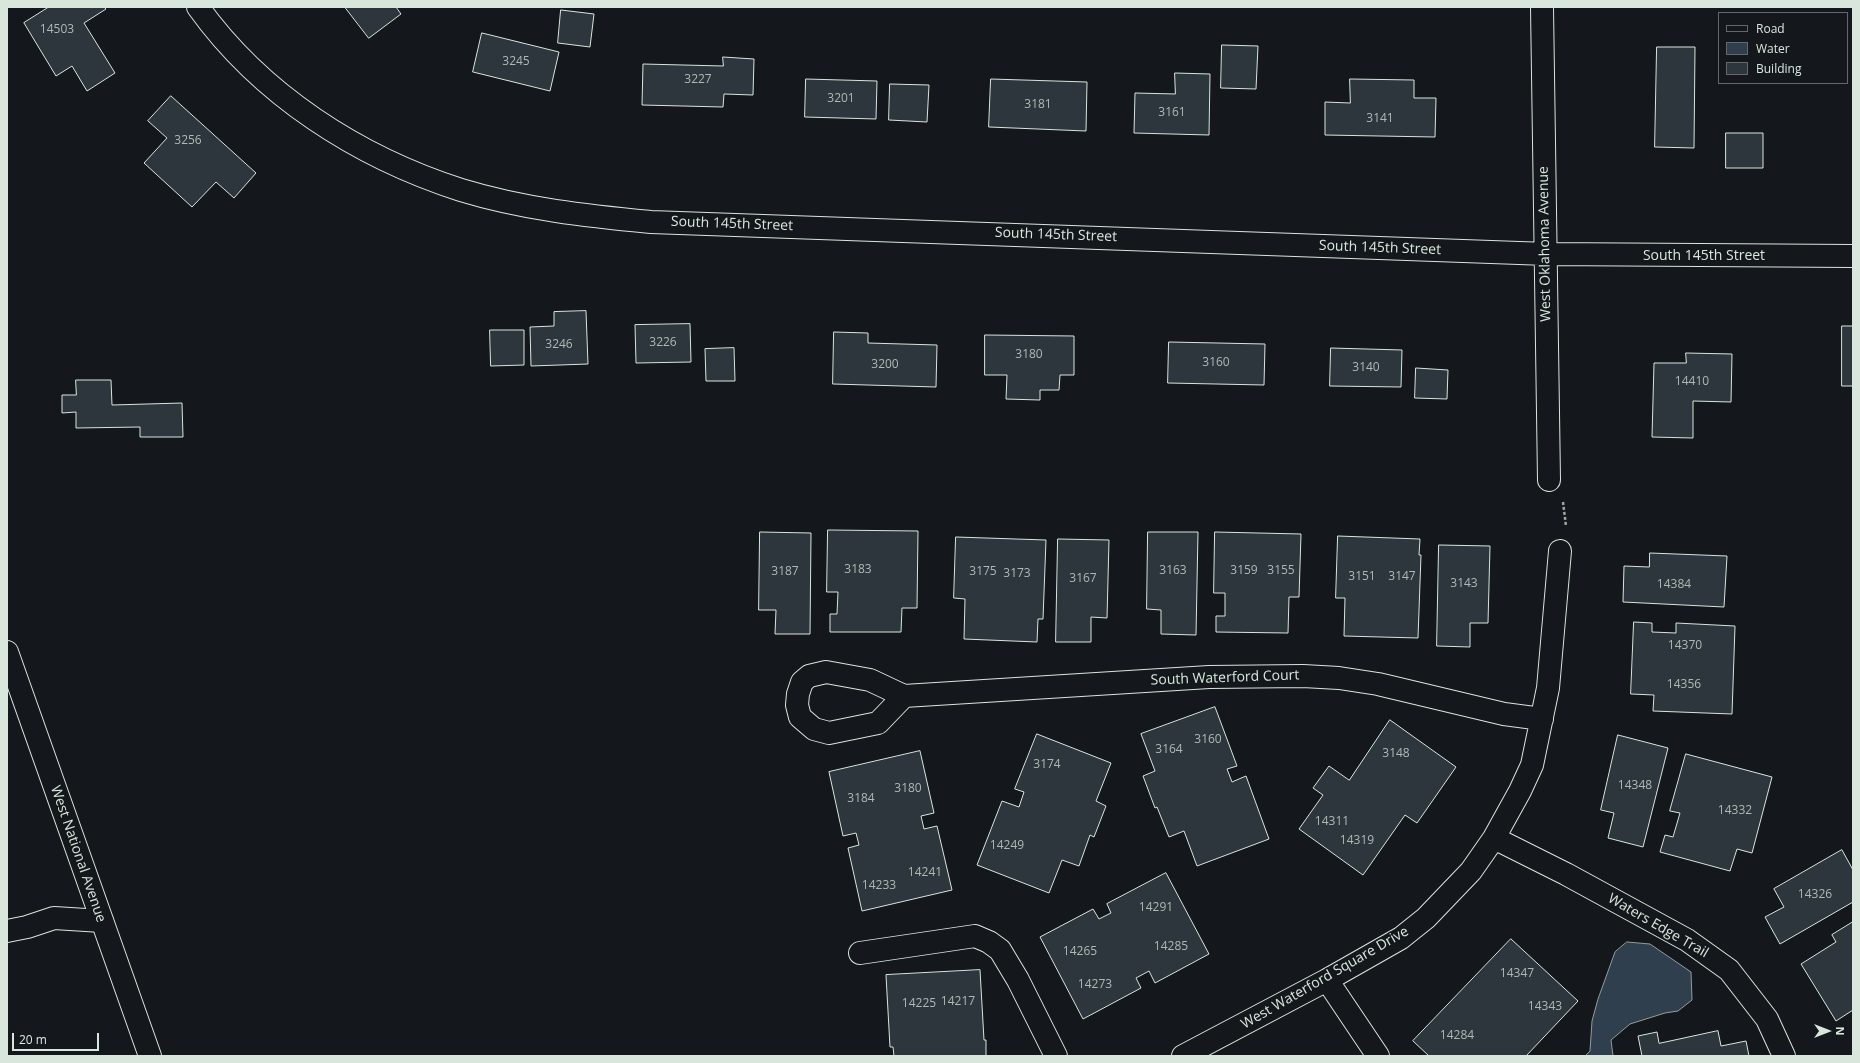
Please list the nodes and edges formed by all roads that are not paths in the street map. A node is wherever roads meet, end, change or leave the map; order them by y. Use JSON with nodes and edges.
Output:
{"nodes":[{"id":1,"x":198,"y":7,"type":"edge"},
{"id":2,"x":1542,"y":7,"type":"edge"},
{"id":3,"x":1547,"y":254,"type":"junction"},
{"id":4,"x":1853,"y":256,"type":"edge"},
{"id":5,"x":1548,"y":480,"type":"road end"},
{"id":6,"x":1560,"y":551,"type":"road end"},
{"id":7,"x":7,"y":652,"type":"edge"},
{"id":8,"x":904,"y":696,"type":"dead end"},
{"id":9,"x":1542,"y":719,"type":"junction"},
{"id":10,"x":1494,"y":838,"type":"junction"},
{"id":11,"x":102,"y":921,"type":"junction"},
{"id":12,"x":7,"y":931,"type":"edge"},
{"id":13,"x":860,"y":953,"type":"dead end"},
{"id":14,"x":1327,"y":980,"type":"junction"},
{"id":15,"x":150,"y":1056,"type":"edge"},
{"id":16,"x":1056,"y":1056,"type":"edge"},
{"id":17,"x":1183,"y":1056,"type":"edge"},
{"id":18,"x":1378,"y":1056,"type":"edge"},
{"id":19,"x":1784,"y":1056,"type":"edge"}],
"edges":[{"from":1,"to":3,"type":"street","name":"South 145th Street"},
{"from":2,"to":3,"type":"street","name":"West Oklahoma Avenue"},
{"from":3,"to":4,"type":"street","name":"South 145th Street"},
{"from":3,"to":5,"type":"street","name":"West Oklahoma Avenue"},
{"from":6,"to":9,"type":"street","name":"West Waterford Square Drive"},
{"from":7,"to":11,"type":"street","name":"West National Avenue"},
{"from":8,"to":9,"type":"street","name":"South Waterford Court"},
{"from":9,"to":10,"type":"street","name":"West Waterford Square Drive"},
{"from":10,"to":14,"type":"street","name":"West Waterford Square Drive"},
{"from":10,"to":19,"type":"street","name":"Waters Edge Trail"},
{"from":11,"to":12,"type":"street"},
{"from":11,"to":15,"type":"street","name":"West National Avenue"},
{"from":13,"to":16,"type":"street"},
{"from":14,"to":17,"type":"street","name":"West Waterford Square Drive"},
{"from":14,"to":18,"type":"street"}]}
